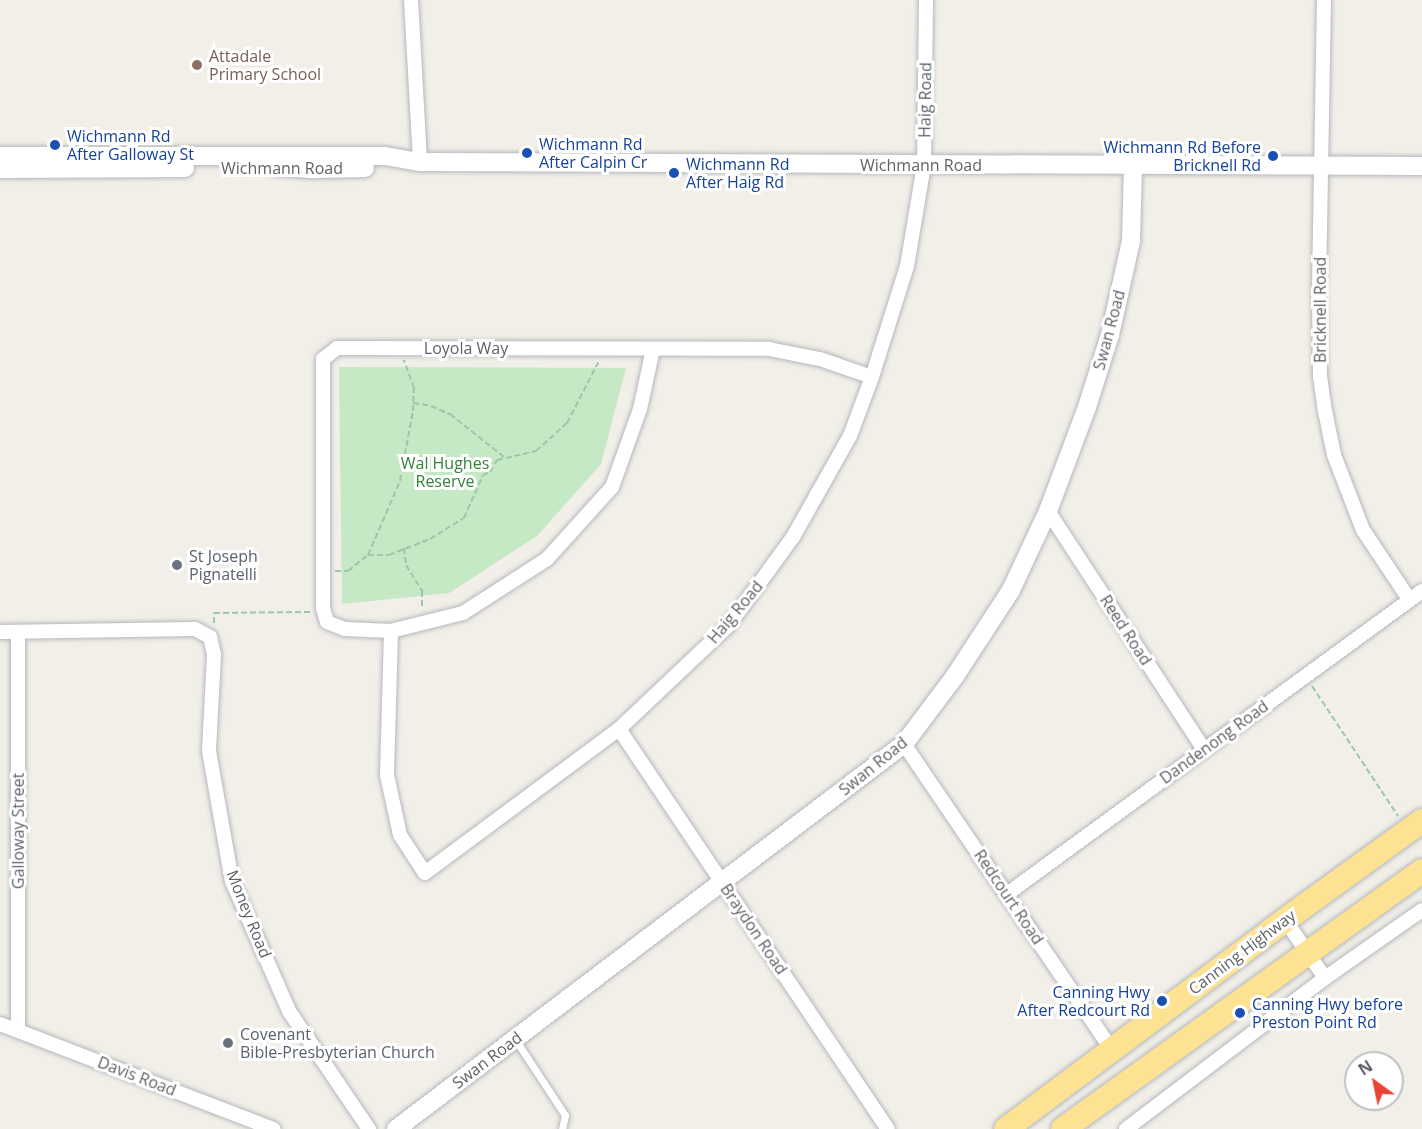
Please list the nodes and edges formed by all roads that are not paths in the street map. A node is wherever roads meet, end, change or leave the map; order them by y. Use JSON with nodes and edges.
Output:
{"nodes":[{"id":1,"x":411,"y":0,"type":"edge"},
{"id":2,"x":926,"y":0,"type":"edge"},
{"id":3,"x":1324,"y":0,"type":"edge"},
{"id":4,"x":0,"y":156,"type":"edge"},
{"id":5,"x":420,"y":162,"type":"junction"},
{"id":6,"x":924,"y":165,"type":"junction"},
{"id":7,"x":1133,"y":165,"type":"junction"},
{"id":8,"x":1322,"y":166,"type":"junction"},
{"id":9,"x":1422,"y":166,"type":"edge"},
{"id":10,"x":0,"y":169,"type":"edge"},
{"id":11,"x":653,"y":349,"type":"junction"},
{"id":12,"x":872,"y":377,"type":"junction"},
{"id":13,"x":1048,"y":511,"type":"junction"},
{"id":14,"x":1422,"y":591,"type":"edge"},
{"id":15,"x":1409,"y":599,"type":"junction"},
{"id":16,"x":391,"y":631,"type":"junction"},
{"id":17,"x":0,"y":632,"type":"edge"},
{"id":18,"x":18,"y":632,"type":"junction"},
{"id":19,"x":619,"y":729,"type":"junction"},
{"id":20,"x":904,"y":744,"type":"junction"},
{"id":21,"x":1204,"y":749,"type":"junction"},
{"id":22,"x":1412,"y":821,"type":"edge"},
{"id":23,"x":1422,"y":871,"type":"edge"},
{"id":24,"x":722,"y":882,"type":"junction"},
{"id":25,"x":1007,"y":894,"type":"junction"},
{"id":26,"x":1422,"y":910,"type":"edge"},
{"id":27,"x":1285,"y":920,"type":"junction"},
{"id":28,"x":1308,"y":953,"type":"junction"},
{"id":29,"x":1325,"y":978,"type":"junction"},
{"id":30,"x":0,"y":1024,"type":"edge"},
{"id":31,"x":18,"y":1030,"type":"junction"},
{"id":32,"x":515,"y":1039,"type":"junction"},
{"id":33,"x":1112,"y":1050,"type":"junction"},
{"id":34,"x":274,"y":1129,"type":"edge"},
{"id":35,"x":369,"y":1129,"type":"edge"},
{"id":36,"x":396,"y":1129,"type":"edge"},
{"id":37,"x":562,"y":1129,"type":"edge"},
{"id":38,"x":888,"y":1129,"type":"edge"},
{"id":39,"x":1006,"y":1129,"type":"edge"},
{"id":40,"x":1063,"y":1129,"type":"edge"},
{"id":41,"x":1126,"y":1129,"type":"edge"}],
"edges":[{"from":1,"to":5,"type":"street"},
{"from":2,"to":6,"type":"street","name":"Haig Road"},
{"from":3,"to":8,"type":"street","name":"Bricknell Road"},
{"from":4,"to":5,"type":"street","name":"Wichmann Road"},
{"from":5,"to":6,"type":"street","name":"Wichmann Road"},
{"from":5,"to":10,"type":"street","name":"Wichmann Road"},
{"from":6,"to":7,"type":"street","name":"Wichmann Road"},
{"from":6,"to":12,"type":"street","name":"Haig Road"},
{"from":7,"to":8,"type":"street","name":"Wichmann Road"},
{"from":7,"to":13,"type":"street","name":"Swan Road"},
{"from":8,"to":9,"type":"street","name":"Wichmann Road"},
{"from":8,"to":15,"type":"street","name":"Bricknell Road"},
{"from":11,"to":12,"type":"street","name":"Loyola Way"},
{"from":11,"to":16,"type":"street"},
{"from":11,"to":16,"type":"street","name":"Loyola Way"},
{"from":12,"to":19,"type":"street","name":"Haig Road"},
{"from":13,"to":20,"type":"street","name":"Swan Road"},
{"from":13,"to":21,"type":"street","name":"Reed Road"},
{"from":14,"to":15,"type":"street","name":"Dandenong Road"},
{"from":15,"to":21,"type":"street","name":"Dandenong Road"},
{"from":16,"to":19,"type":"street","name":"Haig Road"},
{"from":17,"to":18,"type":"street"},
{"from":18,"to":31,"type":"street","name":"Galloway Street"},
{"from":18,"to":35,"type":"street","name":"Money Road"},
{"from":19,"to":24,"type":"street","name":"Braydon Road"},
{"from":20,"to":24,"type":"street","name":"Swan Road"},
{"from":20,"to":25,"type":"street","name":"Redcourt Road"},
{"from":21,"to":25,"type":"street","name":"Dandenong Road"},
{"from":22,"to":27,"type":"highway","name":"Canning Highway"},
{"from":23,"to":28,"type":"highway"},
{"from":24,"to":32,"type":"street","name":"Swan Road"},
{"from":24,"to":38,"type":"street","name":"Braydon Road"},
{"from":25,"to":33,"type":"street","name":"Redcourt Road"},
{"from":26,"to":29,"type":"street"},
{"from":27,"to":28,"type":"street"},
{"from":27,"to":33,"type":"highway","name":"Canning Highway"},
{"from":28,"to":29,"type":"street"},
{"from":28,"to":40,"type":"highway"},
{"from":29,"to":41,"type":"street"},
{"from":30,"to":31,"type":"street","name":"Davis Road"},
{"from":31,"to":34,"type":"street","name":"Davis Road"},
{"from":32,"to":36,"type":"street","name":"Swan Road"},
{"from":32,"to":37,"type":"lane"},
{"from":33,"to":39,"type":"highway","name":"Canning Highway"}]}
